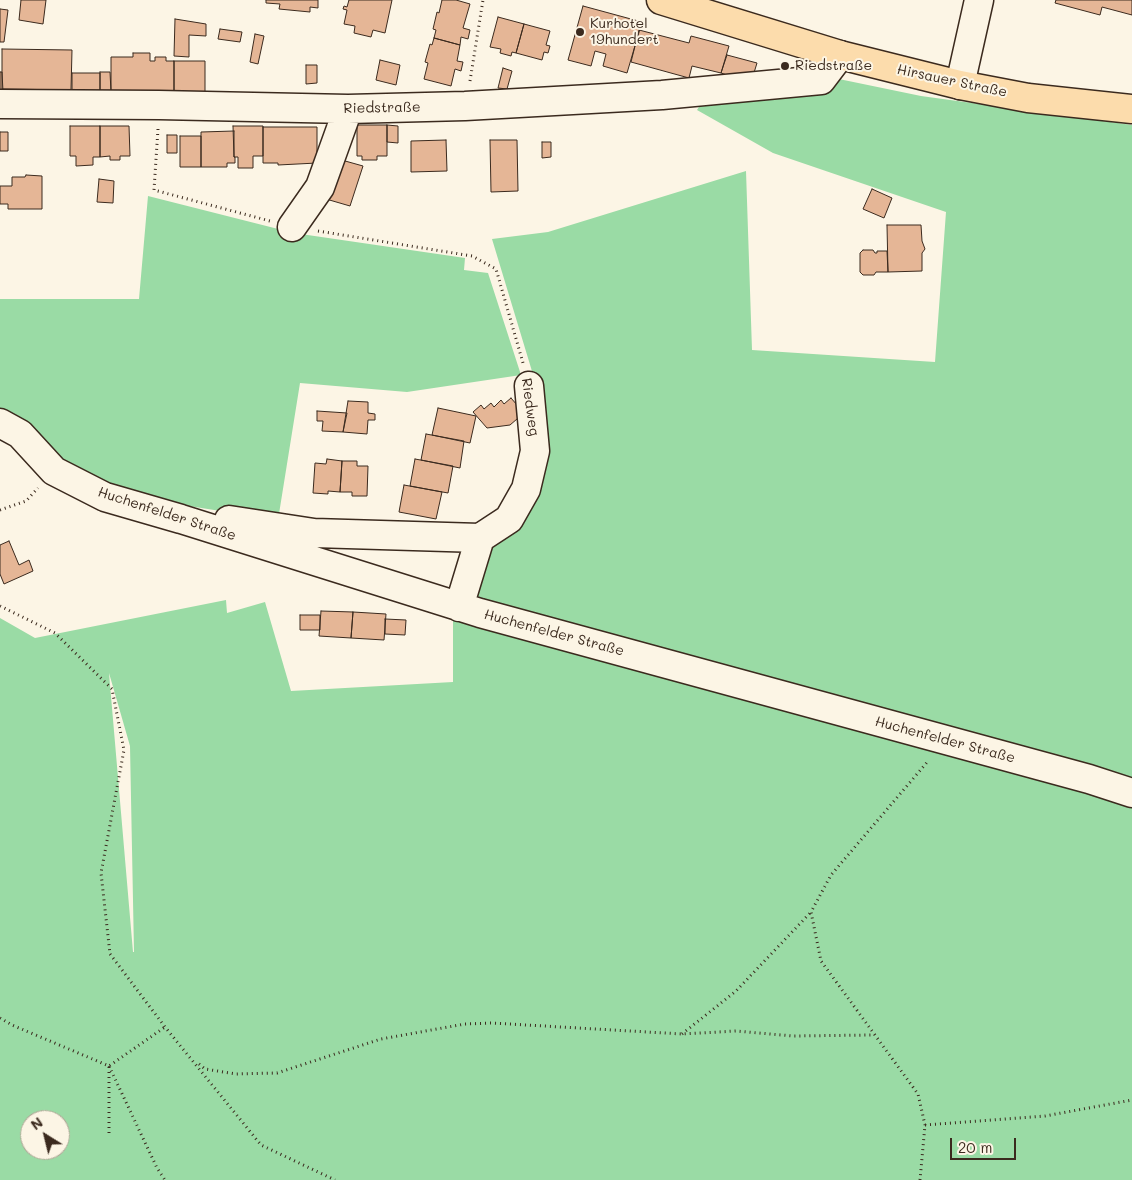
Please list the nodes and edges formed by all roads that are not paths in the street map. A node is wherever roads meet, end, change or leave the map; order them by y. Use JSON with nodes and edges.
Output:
{"nodes":[{"id":1,"x":661,"y":0,"type":"edge"},
{"id":2,"x":979,"y":0,"type":"edge"},
{"id":3,"x":840,"y":55,"type":"junction"},
{"id":4,"x":960,"y":85,"type":"junction"},
{"id":5,"x":0,"y":104,"type":"edge"},
{"id":6,"x":348,"y":109,"type":"junction"},
{"id":7,"x":1132,"y":109,"type":"edge"},
{"id":8,"x":292,"y":227,"type":"road end"},
{"id":9,"x":529,"y":386,"type":"road end"},
{"id":10,"x":0,"y":423,"type":"edge"},
{"id":11,"x":180,"y":519,"type":"junction"},
{"id":12,"x":480,"y":538,"type":"junction"},
{"id":13,"x":459,"y":606,"type":"junction"},
{"id":14,"x":1132,"y":793,"type":"edge"}],
"edges":[{"from":1,"to":3,"type":"main road","name":"Hirsauer Straße"},
{"from":2,"to":4,"type":"street"},
{"from":3,"to":4,"type":"main road","name":"Hirsauer Straße"},
{"from":3,"to":6,"type":"street","name":"Riedstraße"},
{"from":4,"to":7,"type":"main road","name":"Hirsauer Straße"},
{"from":5,"to":6,"type":"street","name":"Riedstraße"},
{"from":6,"to":8,"type":"street"},
{"from":9,"to":12,"type":"street","name":"Riedweg"},
{"from":10,"to":11,"type":"street","name":"Huchenfelder Straße"},
{"from":11,"to":12,"type":"street"},
{"from":11,"to":13,"type":"street","name":"Huchenfelder Straße"},
{"from":12,"to":13,"type":"street"},
{"from":13,"to":14,"type":"street","name":"Huchenfelder Straße"}]}
